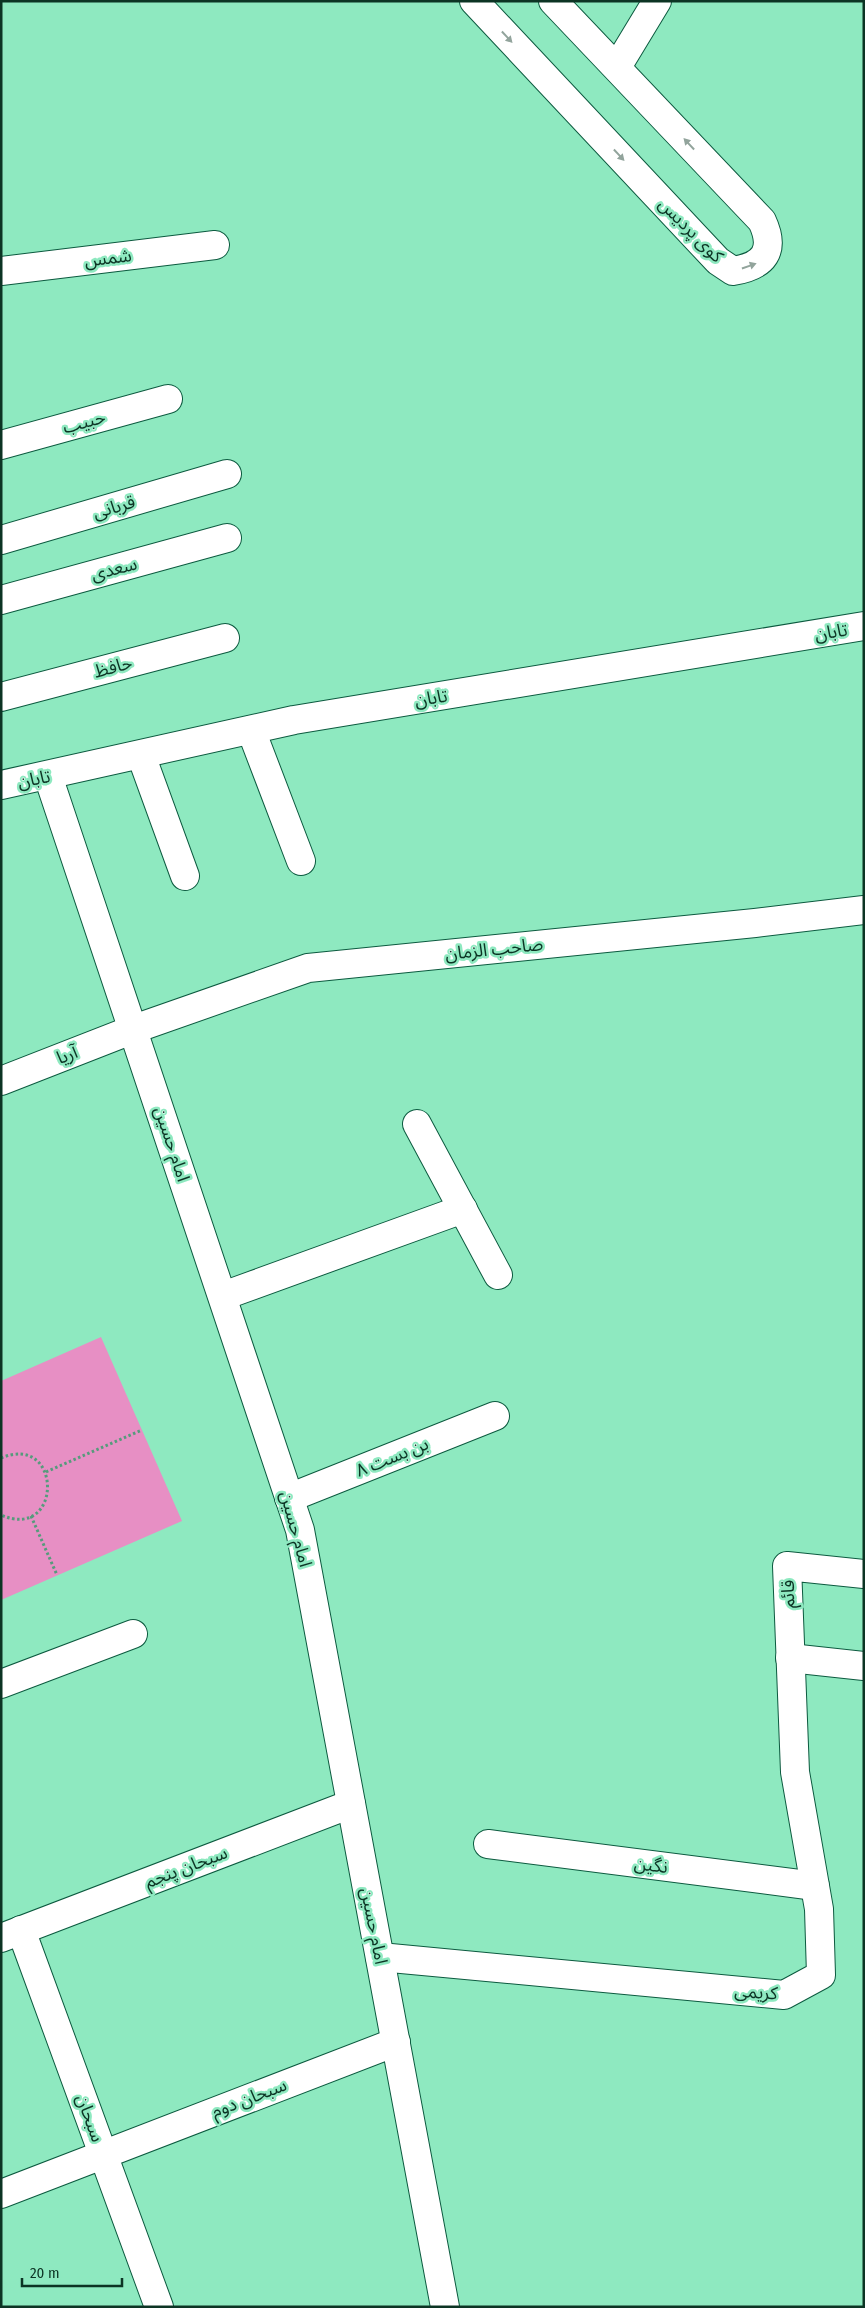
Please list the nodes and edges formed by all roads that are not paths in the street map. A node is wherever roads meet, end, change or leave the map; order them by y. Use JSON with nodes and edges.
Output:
{"nodes":[{"id":1,"x":474,"y":1,"type":"edge"},
{"id":2,"x":553,"y":1,"type":"edge"},
{"id":3,"x":657,"y":1,"type":"edge"},
{"id":4,"x":617,"y":68,"type":"junction"},
{"id":5,"x":215,"y":245,"type":"dead end"},
{"id":6,"x":1,"y":271,"type":"edge"},
{"id":7,"x":168,"y":399,"type":"dead end"},
{"id":8,"x":1,"y":445,"type":"edge"},
{"id":9,"x":227,"y":474,"type":"dead end"},
{"id":10,"x":227,"y":538,"type":"dead end"},
{"id":11,"x":1,"y":540,"type":"edge"},
{"id":12,"x":1,"y":600,"type":"edge"},
{"id":13,"x":864,"y":626,"type":"edge"},
{"id":14,"x":225,"y":638,"type":"dead end"},
{"id":15,"x":1,"y":697,"type":"edge"},
{"id":16,"x":251,"y":730,"type":"junction"},
{"id":17,"x":141,"y":755,"type":"junction"},
{"id":18,"x":48,"y":776,"type":"junction"},
{"id":19,"x":1,"y":785,"type":"edge"},
{"id":20,"x":302,"y":861,"type":"dead end"},
{"id":21,"x":185,"y":876,"type":"dead end"},
{"id":22,"x":864,"y":910,"type":"edge"},
{"id":23,"x":134,"y":1029,"type":"junction"},
{"id":24,"x":1,"y":1081,"type":"edge"},
{"id":25,"x":416,"y":1124,"type":"dead end"},
{"id":26,"x":463,"y":1209,"type":"junction"},
{"id":27,"x":498,"y":1275,"type":"dead end"},
{"id":28,"x":223,"y":1296,"type":"junction"},
{"id":29,"x":495,"y":1416,"type":"dead end"},
{"id":30,"x":289,"y":1498,"type":"junction"},
{"id":31,"x":864,"y":1574,"type":"edge"},
{"id":32,"x":133,"y":1634,"type":"dead end"},
{"id":33,"x":789,"y":1649,"type":"junction"},
{"id":34,"x":864,"y":1666,"type":"edge"},
{"id":35,"x":1,"y":1684,"type":"edge"},
{"id":36,"x":352,"y":1804,"type":"junction"},
{"id":37,"x":488,"y":1844,"type":"dead end"},
{"id":38,"x":815,"y":1886,"type":"junction"},
{"id":39,"x":11,"y":1934,"type":"edge"},
{"id":40,"x":380,"y":1957,"type":"junction"},
{"id":41,"x":396,"y":2042,"type":"junction"},
{"id":42,"x":103,"y":2153,"type":"junction"},
{"id":43,"x":1,"y":2194,"type":"edge"},
{"id":44,"x":159,"y":2307,"type":"edge"},
{"id":45,"x":446,"y":2307,"type":"edge"}],
"edges":[{"from":1,"to":4,"type":"street","name":"کوی پردیس","one_way":true},
{"from":2,"to":4,"type":"street","name":"کوی پردیس"},
{"from":3,"to":4,"type":"street"},
{"from":5,"to":6,"type":"street","name":"شمس"},
{"from":7,"to":8,"type":"street","name":"حبیب"},
{"from":9,"to":11,"type":"street","name":"قربانی"},
{"from":10,"to":12,"type":"street","name":"سعدی"},
{"from":13,"to":16,"type":"street","name":"تابان"},
{"from":14,"to":15,"type":"street","name":"حافظ"},
{"from":16,"to":17,"type":"street","name":"تابان"},
{"from":16,"to":20,"type":"street"},
{"from":17,"to":18,"type":"street","name":"تابان"},
{"from":17,"to":21,"type":"street"},
{"from":18,"to":19,"type":"street","name":"تابان"},
{"from":18,"to":23,"type":"street","name":"امام حسین"},
{"from":22,"to":23,"type":"street","name":"صاحب الزمان"},
{"from":23,"to":24,"type":"street","name":"آریا"},
{"from":23,"to":28,"type":"street","name":"امام حسین"},
{"from":25,"to":26,"type":"street"},
{"from":26,"to":27,"type":"street"},
{"from":26,"to":28,"type":"street"},
{"from":28,"to":30,"type":"street","name":"امام حسین"},
{"from":29,"to":30,"type":"street","name":"بن بست ۸"},
{"from":30,"to":36,"type":"street","name":"امام حسین"},
{"from":31,"to":33,"type":"street","name":"قائم"},
{"from":32,"to":35,"type":"street"},
{"from":33,"to":34,"type":"street"},
{"from":33,"to":38,"type":"street","name":"کریمی"},
{"from":36,"to":39,"type":"street","name":"سبحان پنجم"},
{"from":36,"to":40,"type":"street","name":"امام حسین"},
{"from":37,"to":38,"type":"street","name":"نگین"},
{"from":38,"to":40,"type":"street","name":"کریمی"},
{"from":39,"to":42,"type":"street","name":"سبحان"},
{"from":40,"to":41,"type":"street","name":"امام حسین"},
{"from":41,"to":42,"type":"street","name":"سبحان دوم"},
{"from":41,"to":45,"type":"street","name":"امام حسین"},
{"from":42,"to":43,"type":"street","name":"سبحان دوم"},
{"from":42,"to":44,"type":"street","name":"سبحان"}]}
